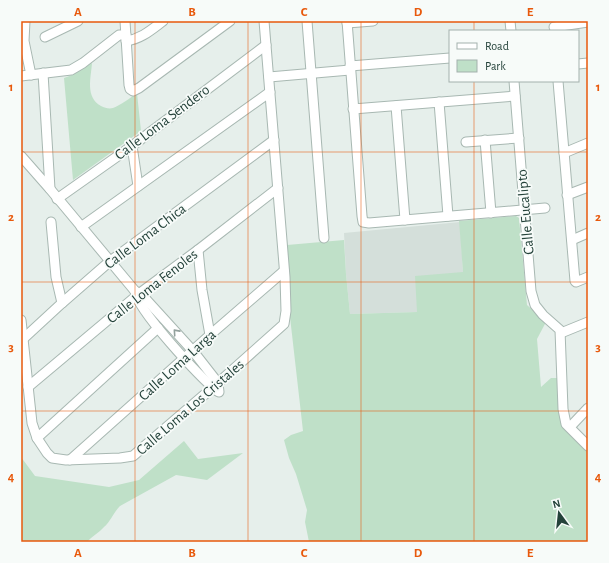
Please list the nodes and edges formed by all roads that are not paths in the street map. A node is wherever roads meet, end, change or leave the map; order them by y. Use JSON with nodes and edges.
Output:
{"nodes":[{"id":1,"x":25,"y":21,"type":"edge"},
{"id":2,"x":78,"y":21,"type":"edge"},
{"id":3,"x":125,"y":21,"type":"edge"},
{"id":4,"x":163,"y":21,"type":"edge"},
{"id":5,"x":230,"y":21,"type":"edge"},
{"id":6,"x":264,"y":21,"type":"edge"},
{"id":7,"x":307,"y":21,"type":"edge"},
{"id":8,"x":373,"y":21,"type":"edge"},
{"id":9,"x":347,"y":22,"type":"edge"},
{"id":10,"x":588,"y":22,"type":"edge"},
{"id":11,"x":554,"y":26,"type":"edge"},
{"id":12,"x":45,"y":37,"type":"dead end"},
{"id":13,"x":126,"y":38,"type":"junction"},
{"id":14,"x":266,"y":44,"type":"junction"},
{"id":15,"x":449,"y":58,"type":"edge"},
{"id":16,"x":350,"y":68,"type":"junction"},
{"id":17,"x":43,"y":73,"type":"junction"},
{"id":18,"x":311,"y":73,"type":"junction"},
{"id":19,"x":30,"y":74,"type":"junction"},
{"id":20,"x":21,"y":76,"type":"edge"},
{"id":21,"x":269,"y":77,"type":"junction"},
{"id":22,"x":514,"y":82,"type":"edge"},
{"id":23,"x":558,"y":82,"type":"edge"},
{"id":24,"x":270,"y":92,"type":"junction"},
{"id":25,"x":516,"y":96,"type":"junction"},
{"id":26,"x":439,"y":102,"type":"junction"},
{"id":27,"x":396,"y":106,"type":"junction"},
{"id":28,"x":353,"y":109,"type":"junction"},
{"id":29,"x":519,"y":138,"type":"junction"},
{"id":30,"x":274,"y":140,"type":"junction"},
{"id":31,"x":485,"y":140,"type":"junction"},
{"id":32,"x":466,"y":142,"type":"dead end"},
{"id":33,"x":588,"y":143,"type":"edge"},
{"id":34,"x":132,"y":146,"type":"junction"},
{"id":35,"x":564,"y":153,"type":"junction"},
{"id":36,"x":21,"y":156,"type":"edge"},
{"id":37,"x":138,"y":186,"type":"junction"},
{"id":38,"x":588,"y":187,"type":"edge"},
{"id":39,"x":278,"y":188,"type":"junction"},
{"id":40,"x":50,"y":189,"type":"junction"},
{"id":41,"x":567,"y":196,"type":"junction"},
{"id":42,"x":57,"y":199,"type":"junction"},
{"id":43,"x":545,"y":208,"type":"dead end"},
{"id":44,"x":524,"y":210,"type":"junction"},
{"id":45,"x":491,"y":213,"type":"junction"},
{"id":46,"x":448,"y":216,"type":"junction"},
{"id":47,"x":405,"y":220,"type":"junction"},
{"id":48,"x":51,"y":222,"type":"dead end"},
{"id":49,"x":81,"y":227,"type":"junction"},
{"id":50,"x":588,"y":233,"type":"edge"},
{"id":51,"x":324,"y":238,"type":"dead end"},
{"id":52,"x":572,"y":240,"type":"junction"},
{"id":53,"x":198,"y":250,"type":"junction"},
{"id":54,"x":109,"y":262,"type":"junction"},
{"id":55,"x":284,"y":271,"type":"junction"},
{"id":56,"x":588,"y":277,"type":"edge"},
{"id":57,"x":137,"y":294,"type":"junction"},
{"id":58,"x":62,"y":303,"type":"junction"},
{"id":59,"x":21,"y":320,"type":"edge"},
{"id":60,"x":588,"y":322,"type":"edge"},
{"id":61,"x":158,"y":328,"type":"junction"},
{"id":62,"x":561,"y":333,"type":"junction"},
{"id":63,"x":210,"y":335,"type":"junction"},
{"id":64,"x":23,"y":339,"type":"junction"},
{"id":65,"x":193,"y":351,"type":"junction"},
{"id":66,"x":185,"y":359,"type":"junction"},
{"id":67,"x":216,"y":386,"type":"junction"},
{"id":68,"x":28,"y":387,"type":"junction"},
{"id":69,"x":588,"y":408,"type":"edge"},
{"id":70,"x":570,"y":427,"type":"junction"},
{"id":71,"x":37,"y":438,"type":"junction"},
{"id":72,"x":588,"y":446,"type":"edge"},
{"id":73,"x":70,"y":460,"type":"junction"}],
"edges":[{"from":1,"to":19,"type":"street"},
{"from":2,"to":12,"type":"street"},
{"from":3,"to":13,"type":"street"},
{"from":4,"to":13,"type":"street"},
{"from":5,"to":13,"type":"street"},
{"from":6,"to":14,"type":"street"},
{"from":7,"to":18,"type":"street"},
{"from":8,"to":9,"type":"street"},
{"from":9,"to":16,"type":"street"},
{"from":10,"to":11,"type":"street"},
{"from":13,"to":17,"type":"street"},
{"from":14,"to":21,"type":"street"},
{"from":14,"to":34,"type":"street","name":"Calle Loma Sendero"},
{"from":15,"to":16,"type":"street"},
{"from":16,"to":18,"type":"street"},
{"from":16,"to":28,"type":"street"},
{"from":17,"to":19,"type":"street"},
{"from":17,"to":40,"type":"street"},
{"from":18,"to":21,"type":"street"},
{"from":18,"to":51,"type":"street"},
{"from":19,"to":20,"type":"street"},
{"from":21,"to":24,"type":"street"},
{"from":22,"to":25,"type":"street","name":"Calle Eucalipto"},
{"from":23,"to":35,"type":"street"},
{"from":24,"to":30,"type":"street"},
{"from":24,"to":37,"type":"street"},
{"from":25,"to":26,"type":"street"},
{"from":25,"to":29,"type":"street","name":"Calle Eucalipto"},
{"from":26,"to":27,"type":"street"},
{"from":26,"to":46,"type":"street"},
{"from":27,"to":28,"type":"street"},
{"from":27,"to":47,"type":"street"},
{"from":28,"to":47,"type":"street"},
{"from":29,"to":31,"type":"street"},
{"from":29,"to":44,"type":"street","name":"Calle Eucalipto"},
{"from":30,"to":39,"type":"street"},
{"from":30,"to":54,"type":"street","name":"Calle Loma Chica"},
{"from":31,"to":32,"type":"street"},
{"from":31,"to":45,"type":"street"},
{"from":33,"to":35,"type":"street"},
{"from":34,"to":37,"type":"street"},
{"from":34,"to":42,"type":"street","name":"Calle Loma Sendero"},
{"from":35,"to":41,"type":"street"},
{"from":36,"to":40,"type":"street"},
{"from":37,"to":49,"type":"street"},
{"from":38,"to":41,"type":"street"},
{"from":39,"to":53,"type":"street","name":"Calle Loma Fenoles"},
{"from":39,"to":55,"type":"street"},
{"from":40,"to":42,"type":"street"},
{"from":41,"to":52,"type":"street"},
{"from":42,"to":49,"type":"street"},
{"from":43,"to":44,"type":"street"},
{"from":44,"to":45,"type":"street"},
{"from":44,"to":62,"type":"street","name":"Calle Eucalipto"},
{"from":45,"to":46,"type":"street"},
{"from":46,"to":47,"type":"street"},
{"from":48,"to":58,"type":"street"},
{"from":49,"to":54,"type":"street"},
{"from":50,"to":52,"type":"street"},
{"from":52,"to":56,"type":"street"},
{"from":53,"to":57,"type":"street","name":"Calle Loma Fenoles"},
{"from":53,"to":63,"type":"street"},
{"from":54,"to":57,"type":"street"},
{"from":54,"to":58,"type":"street","name":"Calle Loma Chica"},
{"from":55,"to":63,"type":"street","name":"Calle Loma Larga"},
{"from":55,"to":67,"type":"street","name":"Calle Loma Los Cristales"},
{"from":57,"to":61,"type":"street"},
{"from":65,"to":57,"type":"street","one_way":true},
{"from":57,"to":68,"type":"street","name":"Calle Loma Fenoles"},
{"from":58,"to":64,"type":"street","name":"Calle Loma Chica"},
{"from":59,"to":64,"type":"street"},
{"from":60,"to":62,"type":"street"},
{"from":61,"to":66,"type":"street"},
{"from":61,"to":71,"type":"street"},
{"from":62,"to":70,"type":"street"},
{"from":63,"to":65,"type":"street","name":"Calle Loma Larga"},
{"from":64,"to":68,"type":"street"},
{"from":65,"to":66,"type":"street","name":"Calle Loma Larga"},
{"from":65,"to":67,"type":"street"},
{"from":66,"to":67,"type":"street"},
{"from":66,"to":73,"type":"street","name":"Calle Loma Larga"},
{"from":67,"to":73,"type":"street","name":"Calle Loma Los Cristales"},
{"from":68,"to":71,"type":"street"},
{"from":69,"to":70,"type":"street"},
{"from":70,"to":72,"type":"street"},
{"from":71,"to":73,"type":"street","name":"Calle Loma Los Cristales"}]}
